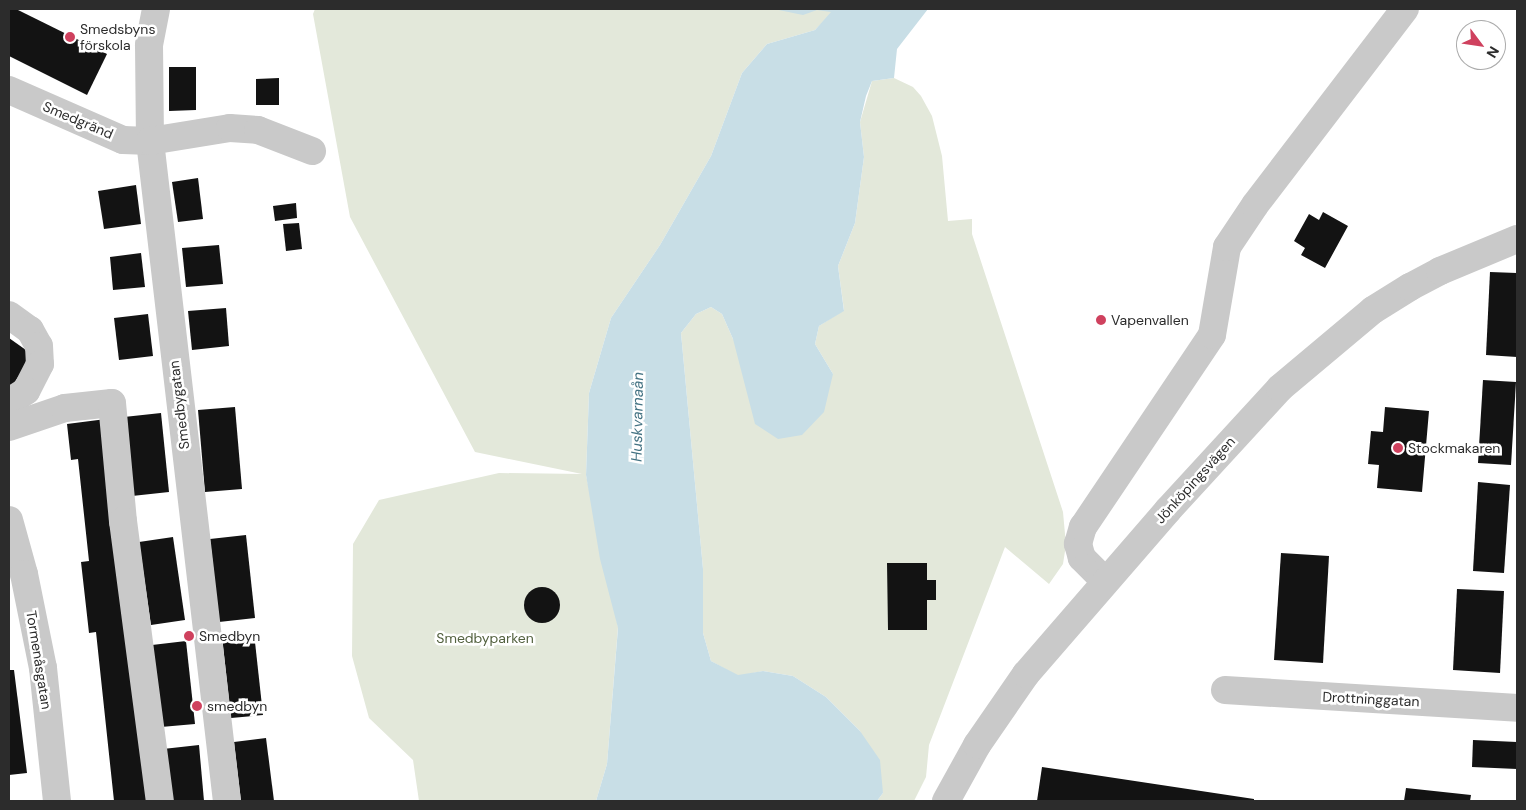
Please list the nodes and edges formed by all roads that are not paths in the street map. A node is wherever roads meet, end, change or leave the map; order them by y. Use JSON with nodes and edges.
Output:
{"nodes":[{"id":1,"x":156,"y":9,"type":"edge"},
{"id":2,"x":1405,"y":9,"type":"edge"},
{"id":3,"x":9,"y":90,"type":"edge"},
{"id":4,"x":150,"y":141,"type":"junction"},
{"id":5,"x":312,"y":151,"type":"dead end"},
{"id":6,"x":1517,"y":239,"type":"edge"},
{"id":7,"x":9,"y":315,"type":"edge"},
{"id":8,"x":9,"y":402,"type":"edge"},
{"id":9,"x":9,"y":427,"type":"edge"},
{"id":10,"x":9,"y":520,"type":"edge"},
{"id":11,"x":1105,"y":581,"type":"junction"},
{"id":12,"x":1225,"y":690,"type":"dead end"},
{"id":13,"x":1517,"y":708,"type":"edge"},
{"id":14,"x":57,"y":801,"type":"edge"},
{"id":15,"x":160,"y":801,"type":"edge"},
{"id":16,"x":227,"y":801,"type":"edge"},
{"id":17,"x":946,"y":801,"type":"edge"}],
"edges":[{"from":1,"to":4,"type":"street","name":"Smedbygatan"},
{"from":2,"to":11,"type":"street"},
{"from":3,"to":4,"type":"street","name":"Smedgränd"},
{"from":4,"to":5,"type":"street","name":"Smedgränd"},
{"from":4,"to":16,"type":"street","name":"Smedbygatan"},
{"from":6,"to":11,"type":"street","name":"Jönköpingsvägen"},
{"from":7,"to":8,"type":"street"},
{"from":9,"to":15,"type":"street"},
{"from":10,"to":14,"type":"street","name":"Tormenåsgatan"},
{"from":11,"to":17,"type":"street","name":"Jönköpingsvägen"},
{"from":12,"to":13,"type":"street","name":"Drottninggatan"}]}
